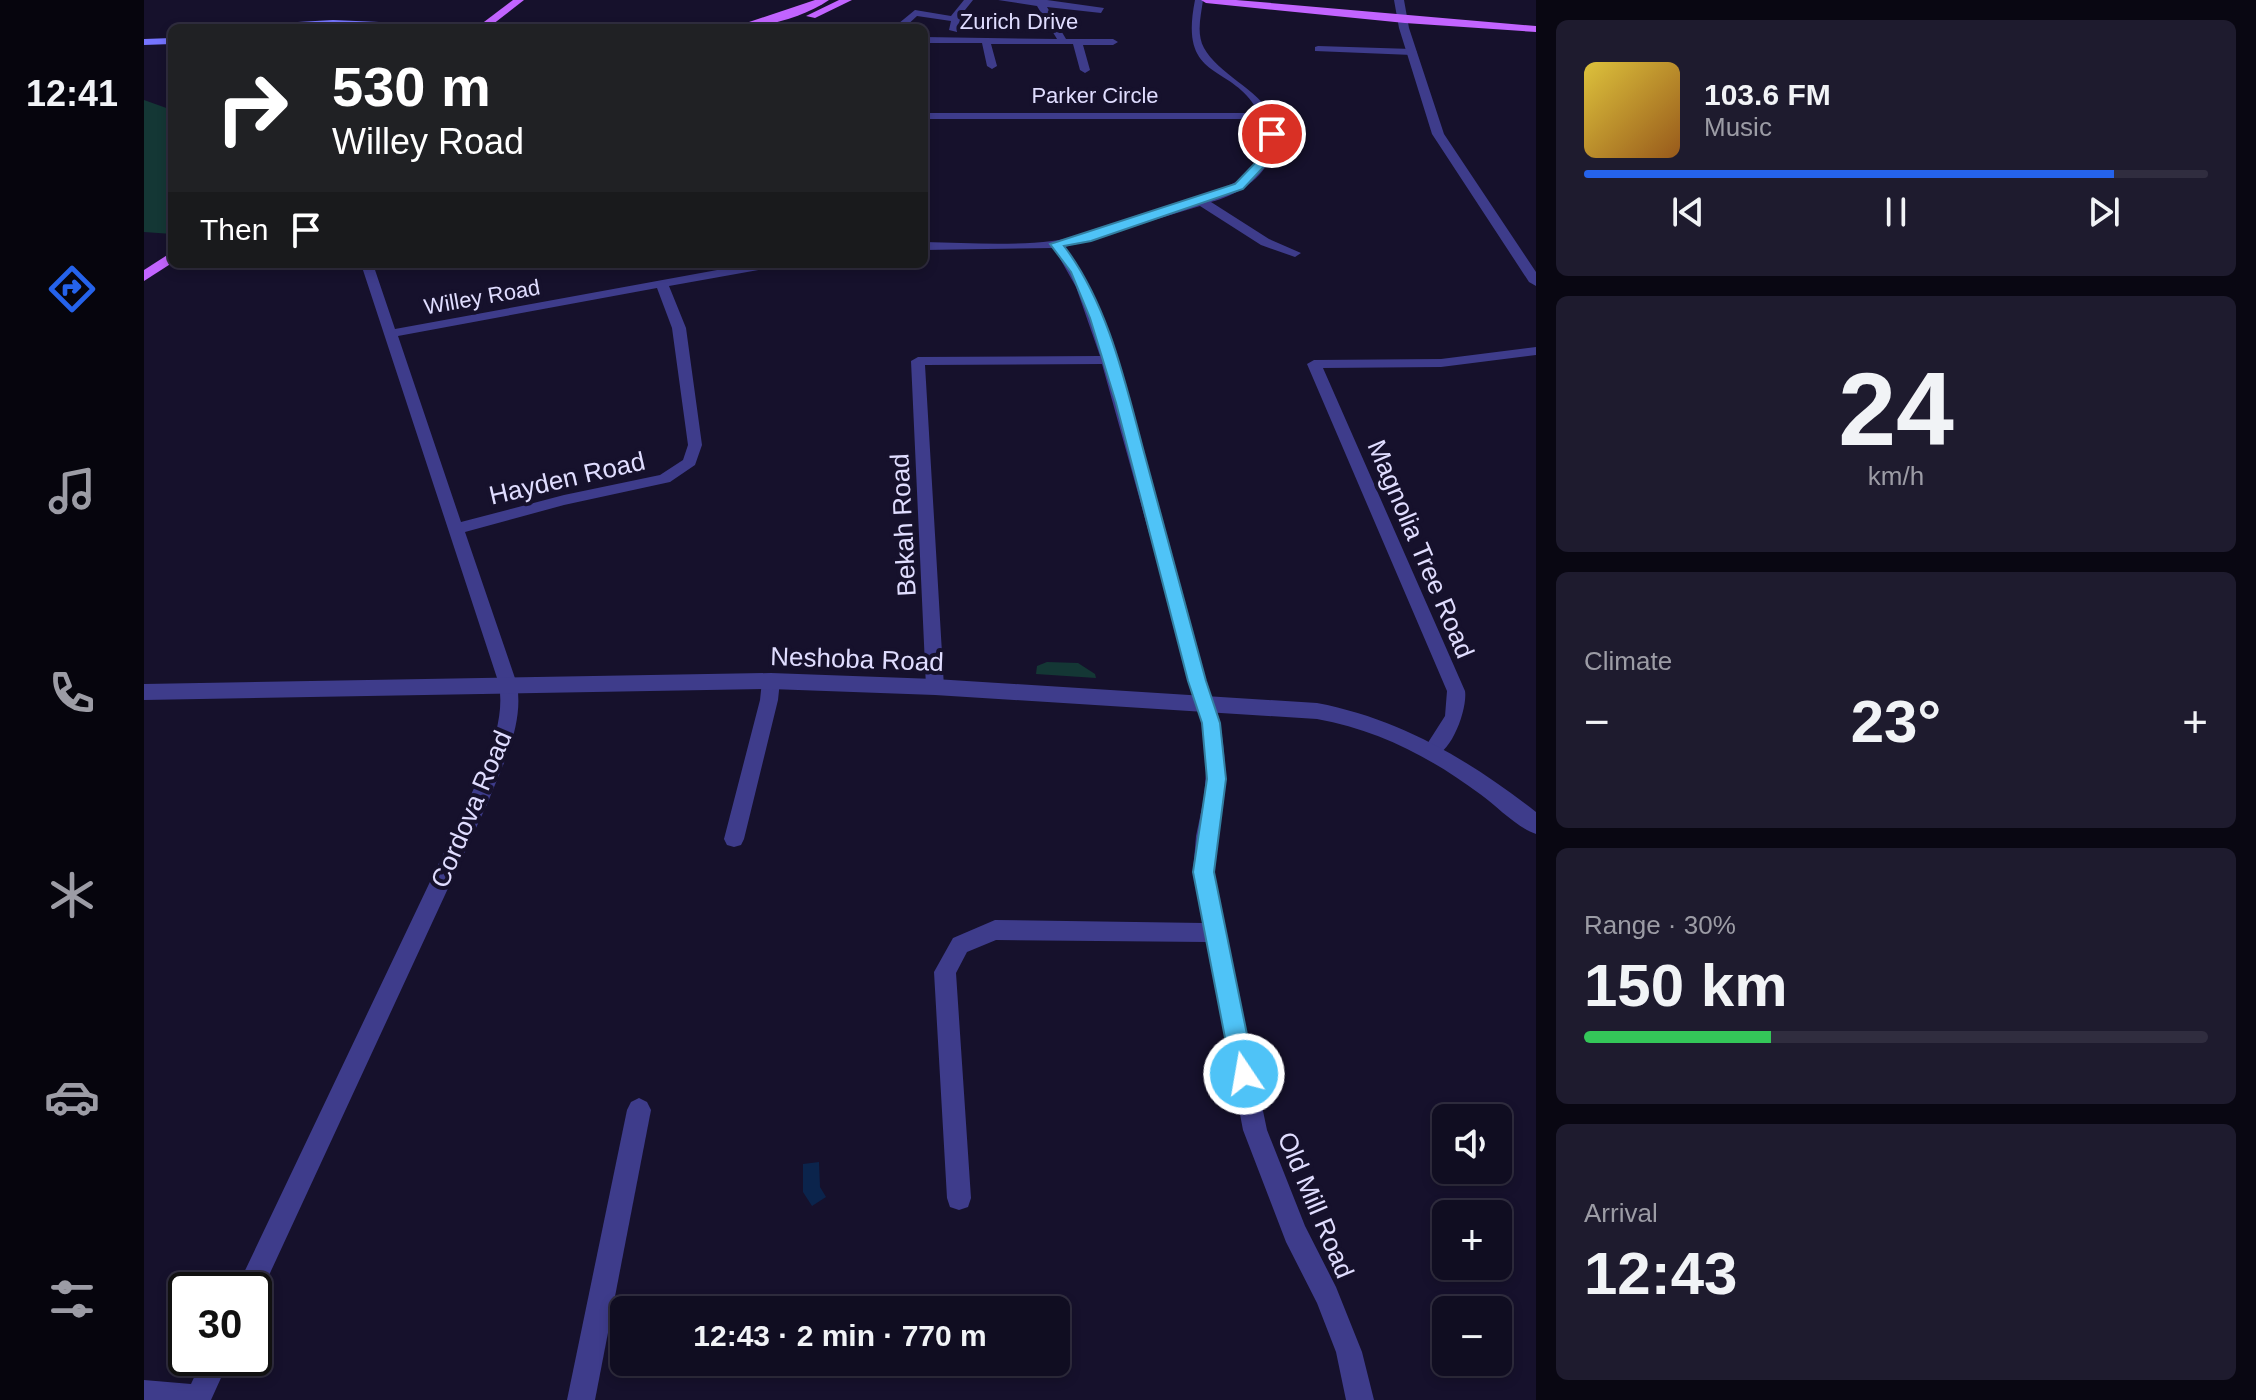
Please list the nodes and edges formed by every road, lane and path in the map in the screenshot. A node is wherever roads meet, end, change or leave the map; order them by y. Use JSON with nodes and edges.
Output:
{"nodes":[{"id":1,"x":519,"y":0,"type":"edge"},
{"id":2,"x":824,"y":0,"type":"edge"},
{"id":3,"x":847,"y":0,"type":"edge"},
{"id":4,"x":969,"y":0,"type":"edge"},
{"id":5,"x":1002,"y":0,"type":"edge"},
{"id":6,"x":1199,"y":0,"type":"edge"},
{"id":7,"x":1206,"y":0,"type":"edge"},
{"id":8,"x":1399,"y":0,"type":"edge"},
{"id":9,"x":1043,"y":3,"type":"edge"},
{"id":10,"x":1101,"y":10,"type":"dead end"},
{"id":11,"x":954,"y":19,"type":"junction"},
{"id":12,"x":1405,"y":20,"type":"junction"},
{"id":13,"x":315,"y":24,"type":"edge"},
{"id":14,"x":356,"y":24,"type":"edge"},
{"id":15,"x":486,"y":24,"type":"edge"},
{"id":16,"x":752,"y":24,"type":"edge"},
{"id":17,"x":786,"y":24,"type":"edge"},
{"id":18,"x":903,"y":24,"type":"edge"},
{"id":19,"x":1536,"y":29,"type":"edge"},
{"id":20,"x":144,"y":33,"type":"edge"},
{"id":21,"x":167,"y":37,"type":"edge"},
{"id":22,"x":928,"y":40,"type":"edge"},
{"id":23,"x":956,"y":41,"type":"junction"},
{"id":24,"x":986,"y":41,"type":"junction"},
{"id":25,"x":1063,"y":41,"type":"junction"},
{"id":26,"x":1077,"y":41,"type":"junction"},
{"id":27,"x":144,"y":42,"type":"edge"},
{"id":28,"x":1113,"y":42,"type":"dead end"},
{"id":29,"x":1318,"y":49,"type":"dead end"},
{"id":30,"x":1412,"y":52,"type":"junction"},
{"id":31,"x":992,"y":66,"type":"dead end"},
{"id":32,"x":1085,"y":70,"type":"dead end"},
{"id":33,"x":928,"y":116,"type":"edge"},
{"id":34,"x":1266,"y":116,"type":"junction"},
{"id":35,"x":1201,"y":201,"type":"junction"},
{"id":36,"x":1057,"y":244,"type":"junction"},
{"id":37,"x":928,"y":246,"type":"edge"},
{"id":38,"x":1295,"y":253,"type":"dead end"},
{"id":39,"x":168,"y":259,"type":"edge"},
{"id":40,"x":368,"y":268,"type":"edge"},
{"id":41,"x":748,"y":268,"type":"edge"},
{"id":42,"x":144,"y":277,"type":"edge"},
{"id":43,"x":1536,"y":282,"type":"edge"},
{"id":44,"x":662,"y":284,"type":"junction"},
{"id":45,"x":389,"y":334,"type":"junction"},
{"id":46,"x":1536,"y":351,"type":"edge"},
{"id":47,"x":1107,"y":360,"type":"junction"},
{"id":48,"x":458,"y":528,"type":"junction"},
{"id":49,"x":771,"y":681,"type":"junction"},
{"id":50,"x":508,"y":684,"type":"junction"},
{"id":51,"x":935,"y":687,"type":"junction"},
{"id":52,"x":144,"y":692,"type":"edge"},
{"id":53,"x":1204,"y":704,"type":"junction"},
{"id":54,"x":1431,"y":752,"type":"junction"},
{"id":55,"x":1536,"y":825,"type":"edge"},
{"id":56,"x":734,"y":839,"type":"dead end"},
{"id":57,"x":1215,"y":933,"type":"junction"},
{"id":58,"x":639,"y":1110,"type":"dead end"},
{"id":59,"x":959,"y":1198,"type":"dead end"},
{"id":60,"x":257,"y":1272,"type":"edge"},
{"id":61,"x":209,"y":1376,"type":"edge"},
{"id":62,"x":144,"y":1393,"type":"edge"},
{"id":63,"x":198,"y":1399,"type":"edge"},
{"id":64,"x":581,"y":1400,"type":"edge"},
{"id":65,"x":1360,"y":1400,"type":"edge"}],
"edges":[{"from":1,"to":15,"type":"main road"},
{"from":2,"to":16,"type":"main road"},
{"from":3,"to":17,"type":"main road"},
{"from":4,"to":11,"type":"street"},
{"from":5,"to":9,"type":"street"},
{"from":6,"to":34,"type":"street"},
{"from":7,"to":12,"type":"main road"},
{"from":8,"to":12,"type":"street"},
{"from":9,"to":10,"type":"street"},
{"from":9,"to":25,"type":"street"},
{"from":11,"to":18,"type":"street"},
{"from":11,"to":23,"type":"street"},
{"from":12,"to":19,"type":"main road"},
{"from":12,"to":30,"type":"street"},
{"from":13,"to":14,"type":"main road"},
{"from":20,"to":21,"type":"main road"},
{"from":21,"to":27,"type":"main road"},
{"from":22,"to":23,"type":"street","name":"Zurich Drive"},
{"from":23,"to":24,"type":"street","name":"Zurich Drive"},
{"from":24,"to":25,"type":"street","name":"Zurich Drive"},
{"from":24,"to":31,"type":"street"},
{"from":25,"to":26,"type":"street","name":"Zurich Drive"},
{"from":26,"to":28,"type":"street","name":"Zurich Drive"},
{"from":26,"to":32,"type":"street"},
{"from":29,"to":30,"type":"street"},
{"from":30,"to":43,"type":"street"},
{"from":33,"to":34,"type":"street","name":"Parker Circle"},
{"from":34,"to":35,"type":"street"},
{"from":35,"to":36,"type":"street"},
{"from":35,"to":38,"type":"street"},
{"from":36,"to":37,"type":"street"},
{"from":36,"to":47,"type":"street","name":"Old Mill Road"},
{"from":39,"to":42,"type":"main road"},
{"from":40,"to":45,"type":"street","name":"Cordova Road"},
{"from":41,"to":44,"type":"street","name":"Willey Road"},
{"from":44,"to":45,"type":"street","name":"Willey Road"},
{"from":44,"to":48,"type":"street","name":"Hayden Road"},
{"from":45,"to":48,"type":"street","name":"Cordova Road"},
{"from":46,"to":54,"type":"street","name":"Magnolia Tree Road"},
{"from":47,"to":51,"type":"street","name":"Bekah Road"},
{"from":47,"to":53,"type":"street","name":"Old Mill Road"},
{"from":48,"to":50,"type":"street","name":"Cordova Road"},
{"from":49,"to":50,"type":"street","name":"Neshoba Road"},
{"from":49,"to":51,"type":"street","name":"Neshoba Road"},
{"from":49,"to":56,"type":"street"},
{"from":50,"to":52,"type":"street","name":"Neshoba Road"},
{"from":50,"to":60,"type":"street","name":"Cordova Road"},
{"from":51,"to":53,"type":"street","name":"Neshoba Road"},
{"from":53,"to":54,"type":"street","name":"Neshoba Road"},
{"from":53,"to":57,"type":"street","name":"Old Mill Road"},
{"from":54,"to":55,"type":"street","name":"Neshoba Road"},
{"from":57,"to":59,"type":"street"},
{"from":57,"to":65,"type":"street","name":"Old Mill Road"},
{"from":58,"to":64,"type":"street"},
{"from":61,"to":63,"type":"street"},
{"from":62,"to":63,"type":"street"}]}
